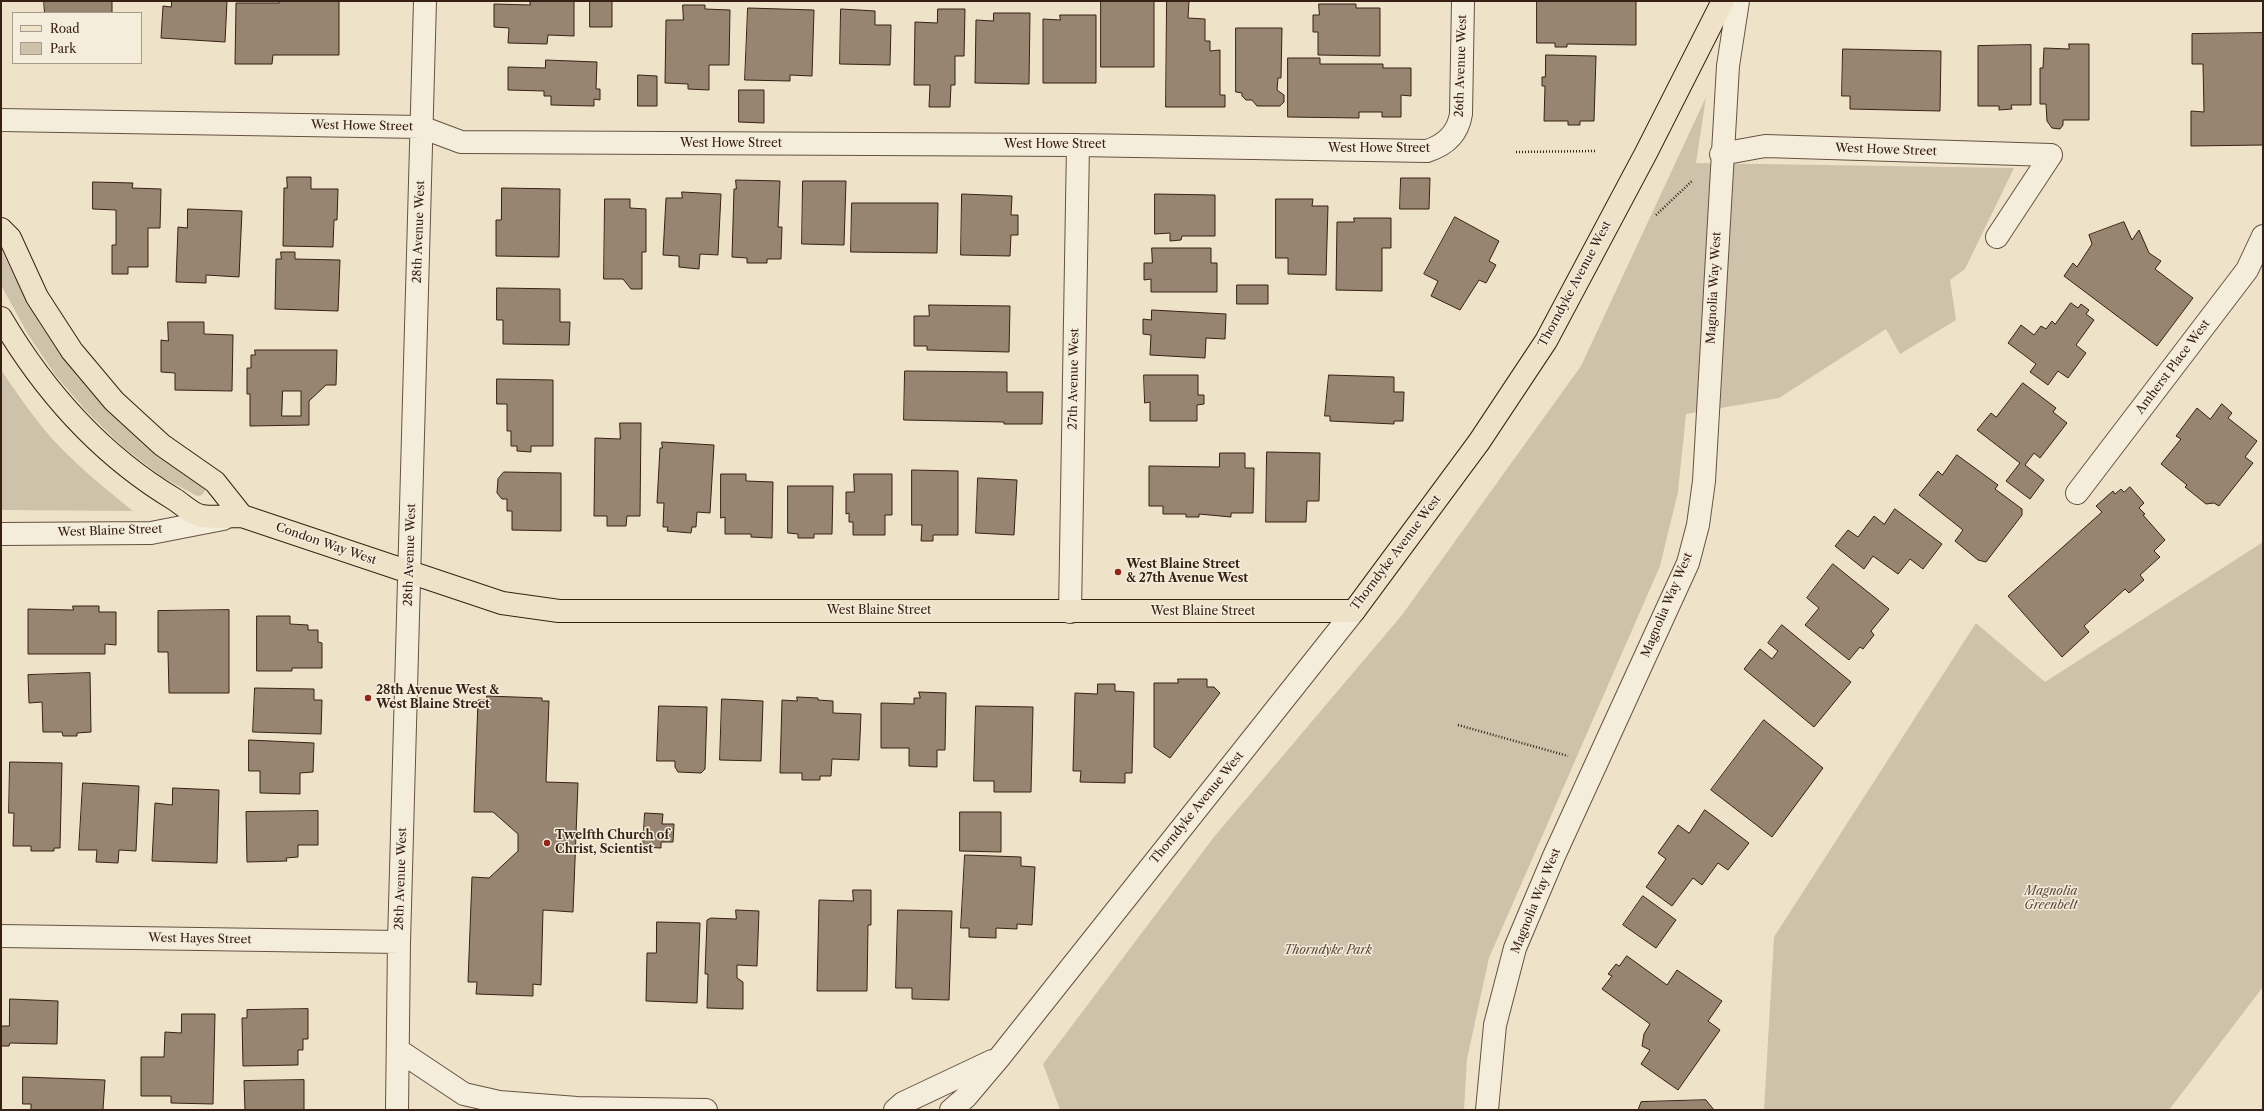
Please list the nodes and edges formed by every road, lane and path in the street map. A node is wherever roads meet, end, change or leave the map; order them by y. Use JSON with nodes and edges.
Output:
{"nodes":[{"id":1,"x":425,"y":1,"type":"edge"},
{"id":2,"x":1463,"y":1,"type":"edge"},
{"id":3,"x":1723,"y":1,"type":"edge"},
{"id":4,"x":1738,"y":1,"type":"edge"},
{"id":5,"x":1,"y":120,"type":"edge"},
{"id":6,"x":421,"y":128,"type":"junction"},
{"id":7,"x":1456,"y":131,"type":"joint"},
{"id":8,"x":1078,"y":145,"type":"junction"},
{"id":9,"x":1596,"y":151,"type":"dead end"},
{"id":10,"x":1516,"y":152,"type":"dead end"},
{"id":11,"x":1721,"y":154,"type":"junction"},
{"id":12,"x":1656,"y":215,"type":"dead end"},
{"id":13,"x":1,"y":229,"type":"edge"},
{"id":14,"x":2263,"y":236,"type":"edge"},
{"id":15,"x":1997,"y":237,"type":"dead end"},
{"id":16,"x":1,"y":318,"type":"edge"},
{"id":17,"x":2077,"y":494,"type":"dead end"},
{"id":18,"x":242,"y":516,"type":"junction"},
{"id":19,"x":1,"y":534,"type":"edge"},
{"id":20,"x":409,"y":573,"type":"junction"},
{"id":21,"x":1354,"y":611,"type":"junction"},
{"id":22,"x":1070,"y":612,"type":"junction"},
{"id":23,"x":1458,"y":725,"type":"dead end"},
{"id":24,"x":1598,"y":759,"type":"junction"},
{"id":25,"x":1,"y":936,"type":"edge"},
{"id":26,"x":399,"y":942,"type":"junction"},
{"id":27,"x":398,"y":1050,"type":"junction"},
{"id":28,"x":998,"y":1058,"type":"junction"},
{"id":29,"x":397,"y":1110,"type":"edge"},
{"id":30,"x":706,"y":1110,"type":"edge"},
{"id":31,"x":895,"y":1110,"type":"edge"},
{"id":32,"x":951,"y":1110,"type":"edge"},
{"id":33,"x":1487,"y":1110,"type":"edge"}],
"edges":[{"from":1,"to":6,"type":"street","name":"28th Avenue West"},
{"from":2,"to":7,"type":"street","name":"26th Avenue West"},
{"from":3,"to":21,"type":"main road","name":"Thorndyke Avenue West"},
{"from":4,"to":11,"type":"street","name":"Magnolia Way West"},
{"from":5,"to":6,"type":"street","name":"West Howe Street"},
{"from":6,"to":8,"type":"street","name":"West Howe Street"},
{"from":6,"to":20,"type":"street","name":"28th Avenue West"},
{"from":7,"to":8,"type":"street","name":"West Howe Street"},
{"from":8,"to":22,"type":"street","name":"27th Avenue West"},
{"from":9,"to":10,"type":"path"},
{"from":11,"to":12,"type":"path"},
{"from":11,"to":15,"type":"street","name":"West Howe Street"},
{"from":11,"to":24,"type":"street","name":"Magnolia Way West"},
{"from":13,"to":18,"type":"main road"},
{"from":14,"to":17,"type":"street","name":"Amherst Place West"},
{"from":16,"to":18,"type":"main road","name":"Condon Way West"},
{"from":18,"to":19,"type":"street","name":"West Blaine Street"},
{"from":18,"to":20,"type":"main road","name":"Condon Way West"},
{"from":20,"to":22,"type":"main road","name":"West Blaine Street"},
{"from":20,"to":26,"type":"street","name":"28th Avenue West"},
{"from":21,"to":22,"type":"main road","name":"West Blaine Street"},
{"from":21,"to":28,"type":"street","name":"Thorndyke Avenue West"},
{"from":23,"to":24,"type":"path"},
{"from":24,"to":33,"type":"street","name":"Magnolia Way West"},
{"from":25,"to":26,"type":"street","name":"West Hayes Street"},
{"from":26,"to":27,"type":"street","name":"28th Avenue West"},
{"from":27,"to":29,"type":"street","name":"28th Avenue West"},
{"from":27,"to":30,"type":"street"},
{"from":28,"to":31,"type":"street","name":"Thorndyke Avenue West"},
{"from":28,"to":32,"type":"street","name":"Thorndyke Avenue West"}]}
